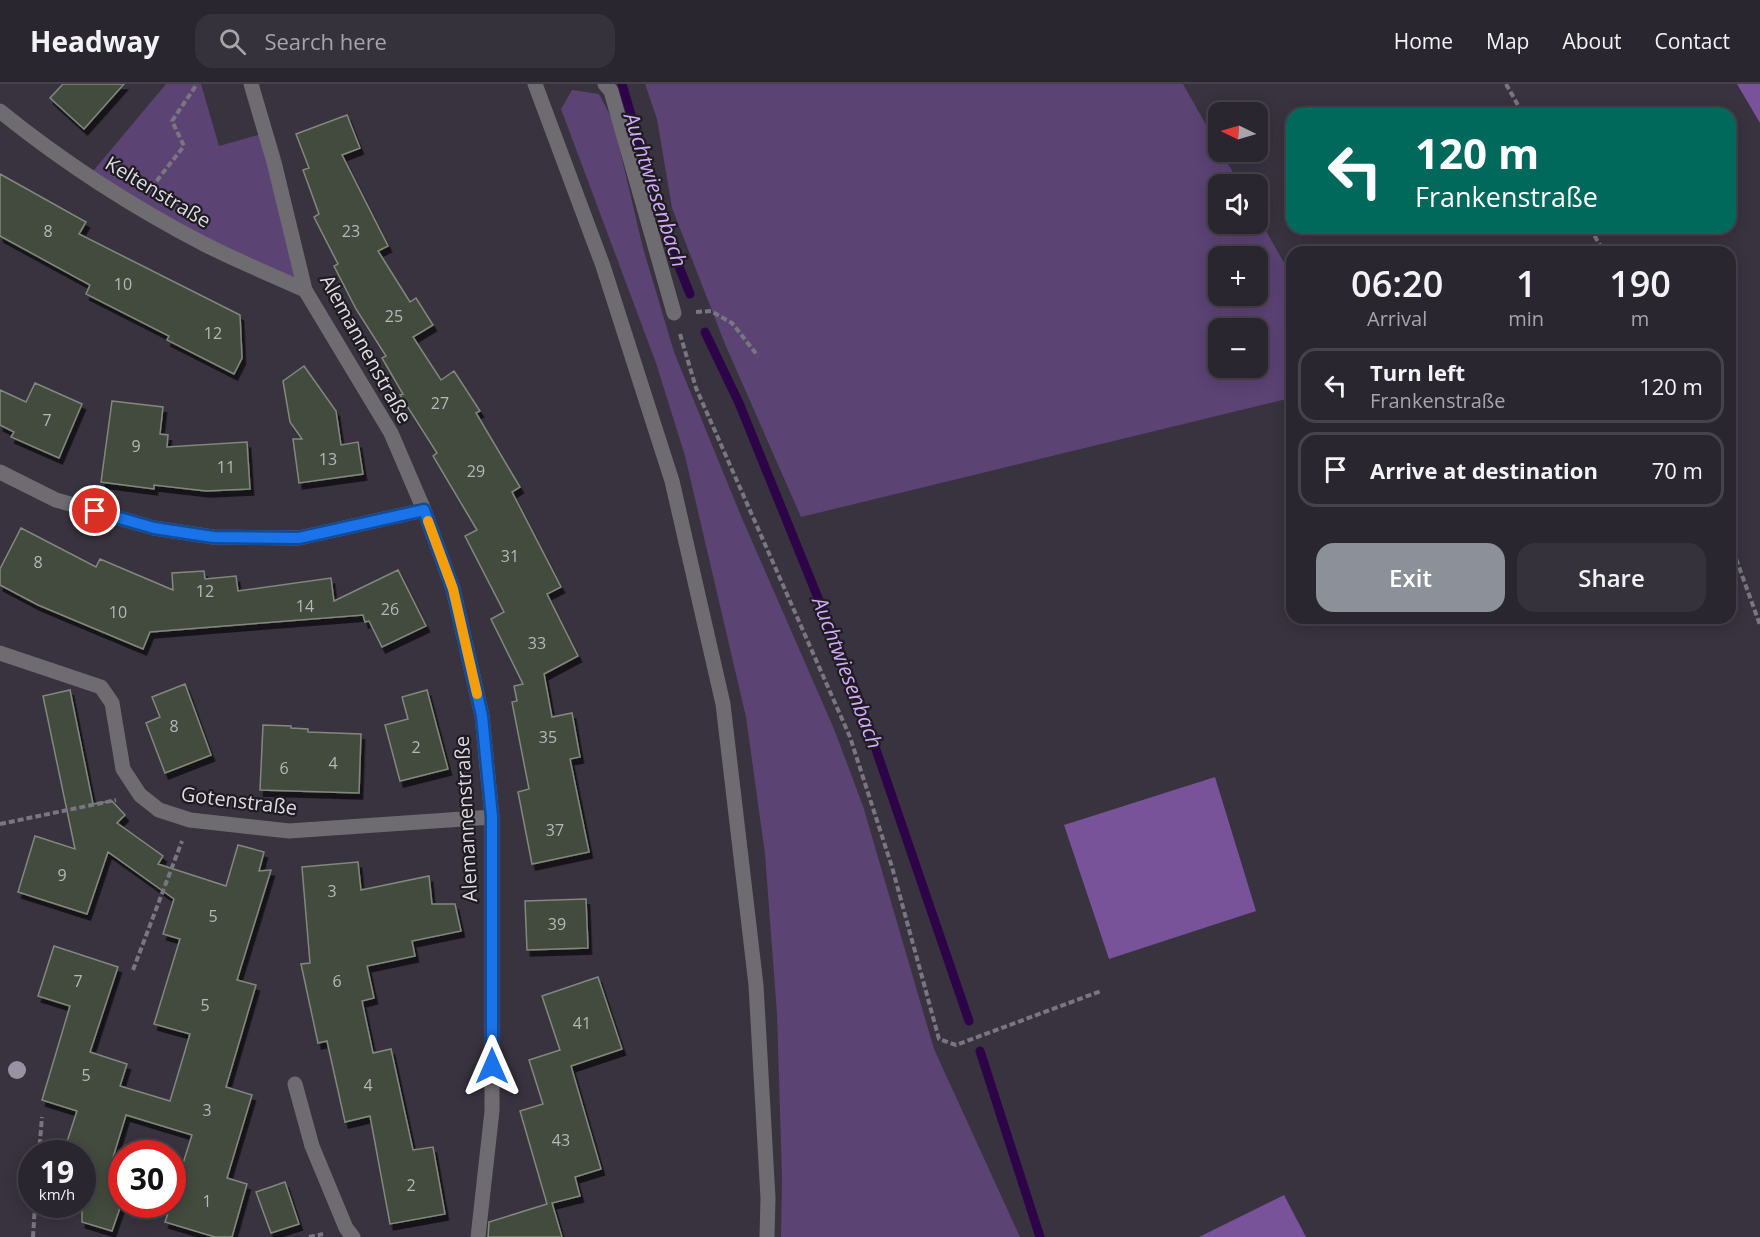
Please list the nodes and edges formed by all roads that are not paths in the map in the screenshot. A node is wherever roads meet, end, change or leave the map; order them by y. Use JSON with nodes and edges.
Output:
{"nodes":[{"id":1,"x":251,"y":84,"type":"edge"},
{"id":2,"x":535,"y":84,"type":"edge"},
{"id":3,"x":605,"y":84,"type":"edge"},
{"id":4,"x":0,"y":111,"type":"edge"},
{"id":5,"x":305,"y":290,"type":"junction"},
{"id":6,"x":674,"y":313,"type":"road end"},
{"id":7,"x":0,"y":472,"type":"edge"},
{"id":8,"x":424,"y":510,"type":"junction"},
{"id":9,"x":0,"y":653,"type":"edge"},
{"id":10,"x":492,"y":817,"type":"junction"},
{"id":11,"x":296,"y":1084,"type":"dead end"},
{"id":12,"x":353,"y":1237,"type":"edge"},
{"id":13,"x":478,"y":1237,"type":"edge"},
{"id":14,"x":767,"y":1237,"type":"edge"}],
"edges":[{"from":1,"to":5,"type":"street","name":"Alemannenstraße"},
{"from":2,"to":14,"type":"street"},
{"from":3,"to":6,"type":"street"},
{"from":4,"to":5,"type":"street","name":"Keltenstraße"},
{"from":5,"to":8,"type":"street","name":"Alemannenstraße"},
{"from":7,"to":8,"type":"street"},
{"from":8,"to":10,"type":"street","name":"Alemannenstraße"},
{"from":9,"to":10,"type":"street","name":"Gotenstraße"},
{"from":10,"to":13,"type":"street","name":"Alemannenstraße"},
{"from":11,"to":12,"type":"street"}]}
